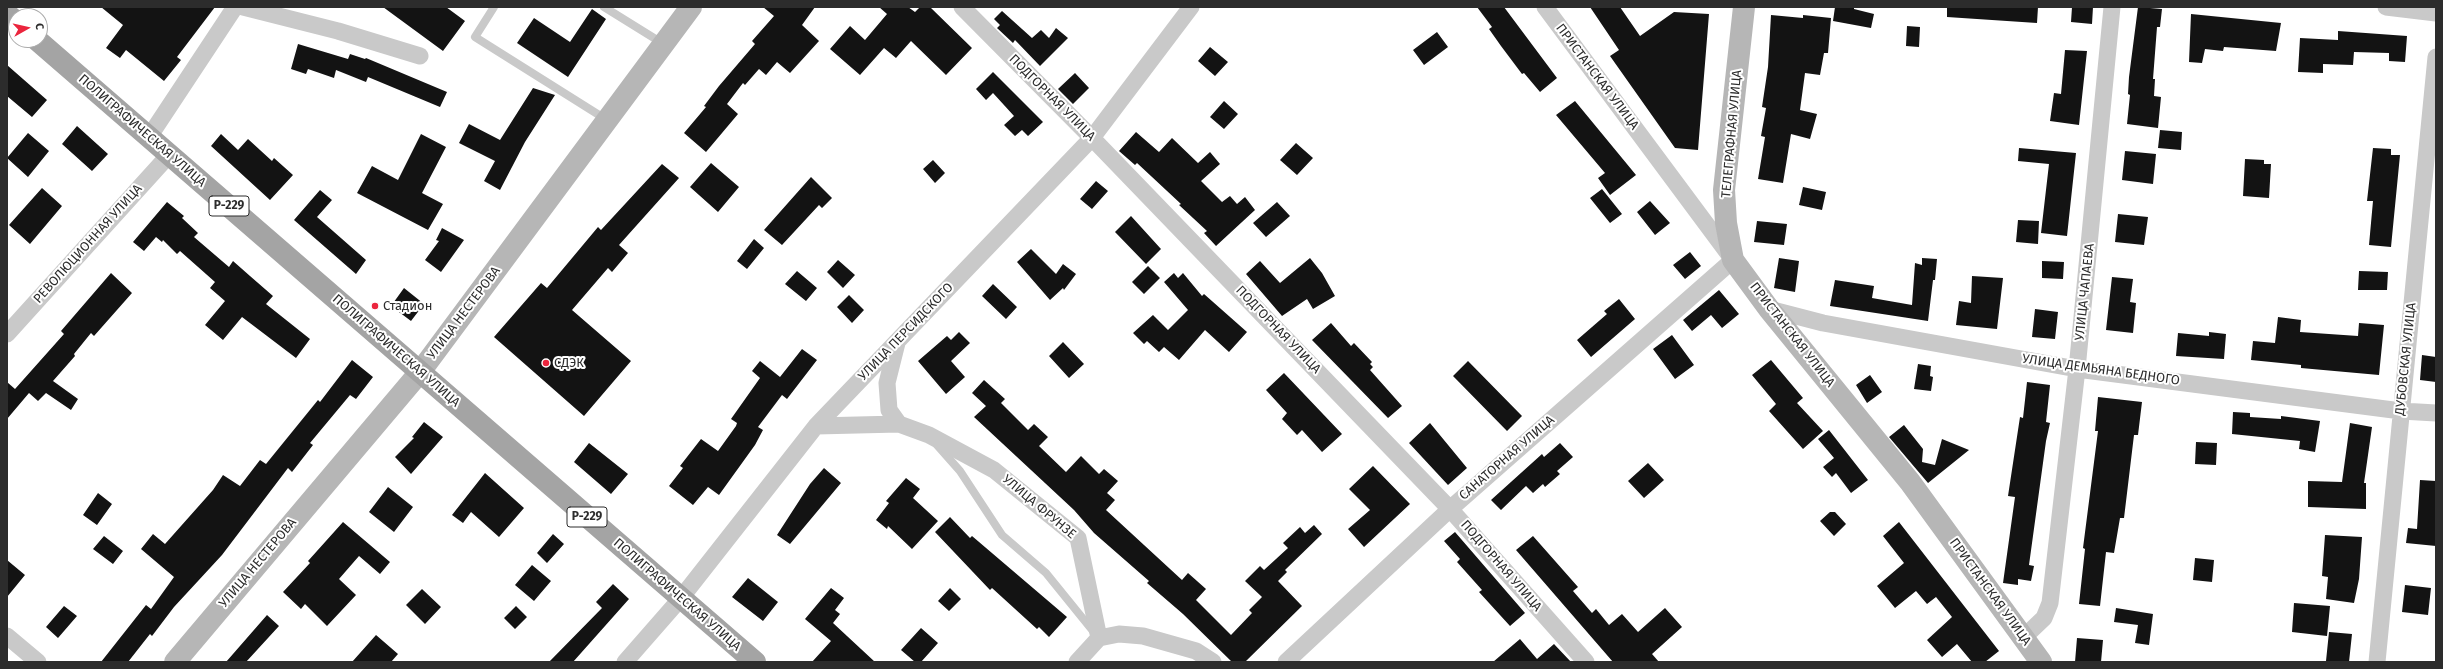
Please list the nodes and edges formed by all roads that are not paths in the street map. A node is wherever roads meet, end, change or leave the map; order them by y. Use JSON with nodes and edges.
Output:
{"nodes":[{"id":1,"x":234,"y":7,"type":"edge"},
{"id":2,"x":243,"y":7,"type":"edge"},
{"id":3,"x":494,"y":7,"type":"edge"},
{"id":4,"x":604,"y":7,"type":"edge"},
{"id":5,"x":691,"y":7,"type":"edge"},
{"id":6,"x":962,"y":7,"type":"edge"},
{"id":7,"x":1191,"y":7,"type":"edge"},
{"id":8,"x":1545,"y":7,"type":"edge"},
{"id":9,"x":1744,"y":7,"type":"edge"},
{"id":10,"x":2112,"y":7,"type":"edge"},
{"id":11,"x":2386,"y":7,"type":"edge"},
{"id":12,"x":2436,"y":12,"type":"edge"},
{"id":13,"x":664,"y":45,"type":"junction"},
{"id":14,"x":46,"y":48,"type":"edge"},
{"id":15,"x":420,"y":56,"type":"dead end"},
{"id":16,"x":2436,"y":57,"type":"edge"},
{"id":17,"x":608,"y":120,"type":"junction"},
{"id":18,"x":149,"y":137,"type":"junction"},
{"id":19,"x":1092,"y":138,"type":"junction"},
{"id":20,"x":169,"y":154,"type":"junction"},
{"id":21,"x":1733,"y":260,"type":"junction"},
{"id":22,"x":1769,"y":309,"type":"junction"},
{"id":23,"x":7,"y":334,"type":"edge"},
{"id":24,"x":897,"y":342,"type":"junction"},
{"id":25,"x":2077,"y":369,"type":"junction"},
{"id":26,"x":420,"y":372,"type":"junction"},
{"id":27,"x":2401,"y":411,"type":"junction"},
{"id":28,"x":2436,"y":412,"type":"edge"},
{"id":29,"x":899,"y":424,"type":"junction"},
{"id":30,"x":816,"y":426,"type":"junction"},
{"id":31,"x":929,"y":435,"type":"junction"},
{"id":32,"x":1450,"y":509,"type":"junction"},
{"id":33,"x":681,"y":598,"type":"junction"},
{"id":34,"x":7,"y":636,"type":"edge"},
{"id":35,"x":1098,"y":638,"type":"junction"},
{"id":36,"x":2023,"y":638,"type":"junction"},
{"id":37,"x":38,"y":662,"type":"edge"},
{"id":38,"x":175,"y":662,"type":"edge"},
{"id":39,"x":625,"y":662,"type":"edge"},
{"id":40,"x":755,"y":662,"type":"edge"},
{"id":41,"x":1077,"y":662,"type":"edge"},
{"id":42,"x":1213,"y":662,"type":"edge"},
{"id":43,"x":1286,"y":662,"type":"edge"},
{"id":44,"x":1586,"y":662,"type":"edge"},
{"id":45,"x":2041,"y":662,"type":"edge"},
{"id":46,"x":2377,"y":662,"type":"edge"}],
"edges":[{"from":1,"to":18,"type":"street"},
{"from":2,"to":15,"type":"street"},
{"from":3,"to":17,"type":"lane"},
{"from":4,"to":13,"type":"lane"},
{"from":5,"to":13,"type":"main road","name":"УЛИЦА НЕСТЕРОВА"},
{"from":6,"to":19,"type":"street","name":"ПОДГОРНАЯ УЛИЦА"},
{"from":7,"to":19,"type":"street","name":"УЛИЦА ПЕРСИДСКОГО"},
{"from":8,"to":21,"type":"street","name":"ПРИСТАНСКАЯ УЛИЦА"},
{"from":9,"to":21,"type":"main road","name":"ТЕЛЕГРАФНАЯ УЛИЦА"},
{"from":10,"to":25,"type":"street","name":"УЛИЦА ЧАПАЕВА"},
{"from":11,"to":12,"type":"street"},
{"from":13,"to":17,"type":"main road","name":"УЛИЦА НЕСТЕРОВА"},
{"from":14,"to":18,"type":"main road","name":"ПОЛИГРАФИЧЕСКАЯ УЛИЦА","number":"Р-229"},
{"from":16,"to":27,"type":"street","name":"ДУБОВСКАЯ УЛИЦА"},
{"from":17,"to":26,"type":"main road","name":"УЛИЦА НЕСТЕРОВА"},
{"from":18,"to":20,"type":"main road","name":"ПОЛИГРАФИЧЕСКАЯ УЛИЦА","number":"Р-229"},
{"from":19,"to":24,"type":"street","name":"УЛИЦА ПЕРСИДСКОГО"},
{"from":19,"to":32,"type":"street","name":"ПОДГОРНАЯ УЛИЦА"},
{"from":20,"to":23,"type":"street","name":"РЕВОЛЮЦИОННАЯ УЛИЦА"},
{"from":20,"to":26,"type":"main road","name":"ПОЛИГРАФИЧЕСКАЯ УЛИЦА","number":"Р-229"},
{"from":21,"to":22,"type":"main road","name":"ПРИСТАНСКАЯ УЛИЦА"},
{"from":21,"to":32,"type":"street","name":"САНАТОРНАЯ УЛИЦА"},
{"from":22,"to":25,"type":"street","name":"УЛИЦА ДЕМЬЯНА БЕДНОГО"},
{"from":22,"to":36,"type":"main road","name":"ПРИСТАНСКАЯ УЛИЦА"},
{"from":24,"to":29,"type":"street"},
{"from":24,"to":30,"type":"street","name":"УЛИЦА ПЕРСИДСКОГО"},
{"from":25,"to":27,"type":"street","name":"УЛИЦА ДЕМЬЯНА БЕДНОГО"},
{"from":25,"to":36,"type":"street","name":"УЛИЦА ЧАПАЕВА"},
{"from":26,"to":33,"type":"main road","name":"ПОЛИГРАФИЧЕСКАЯ УЛИЦА","number":"Р-229"},
{"from":26,"to":38,"type":"main road","name":"УЛИЦА НЕСТЕРОВА"},
{"from":27,"to":28,"type":"street","name":"УЛИЦА ДЕМЬЯНА БЕДНОГО"},
{"from":27,"to":46,"type":"street","name":"ДУБОВСКАЯ УЛИЦА"},
{"from":29,"to":30,"type":"street","name":"УЛИЦА ФРУНЗЕ"},
{"from":29,"to":31,"type":"street","name":"УЛИЦА ФРУНЗЕ"},
{"from":30,"to":33,"type":"street","name":"УЛИЦА ПЕРСИДСКОГО"},
{"from":31,"to":35,"type":"lane"},
{"from":31,"to":35,"type":"street","name":"УЛИЦА ФРУНЗЕ"},
{"from":32,"to":43,"type":"street","name":"САНАТОРНАЯ УЛИЦА"},
{"from":32,"to":44,"type":"street","name":"ПОДГОРНАЯ УЛИЦА"},
{"from":33,"to":39,"type":"street","name":"УЛИЦА ПЕРСИДСКОГО"},
{"from":33,"to":40,"type":"main road","name":"ПОЛИГРАФИЧЕСКАЯ УЛИЦА","number":"Р-229"},
{"from":34,"to":37,"type":"street"},
{"from":35,"to":41,"type":"street"},
{"from":35,"to":42,"type":"street"},
{"from":36,"to":45,"type":"main road","name":"ПРИСТАНСКАЯ УЛИЦА"}]}
